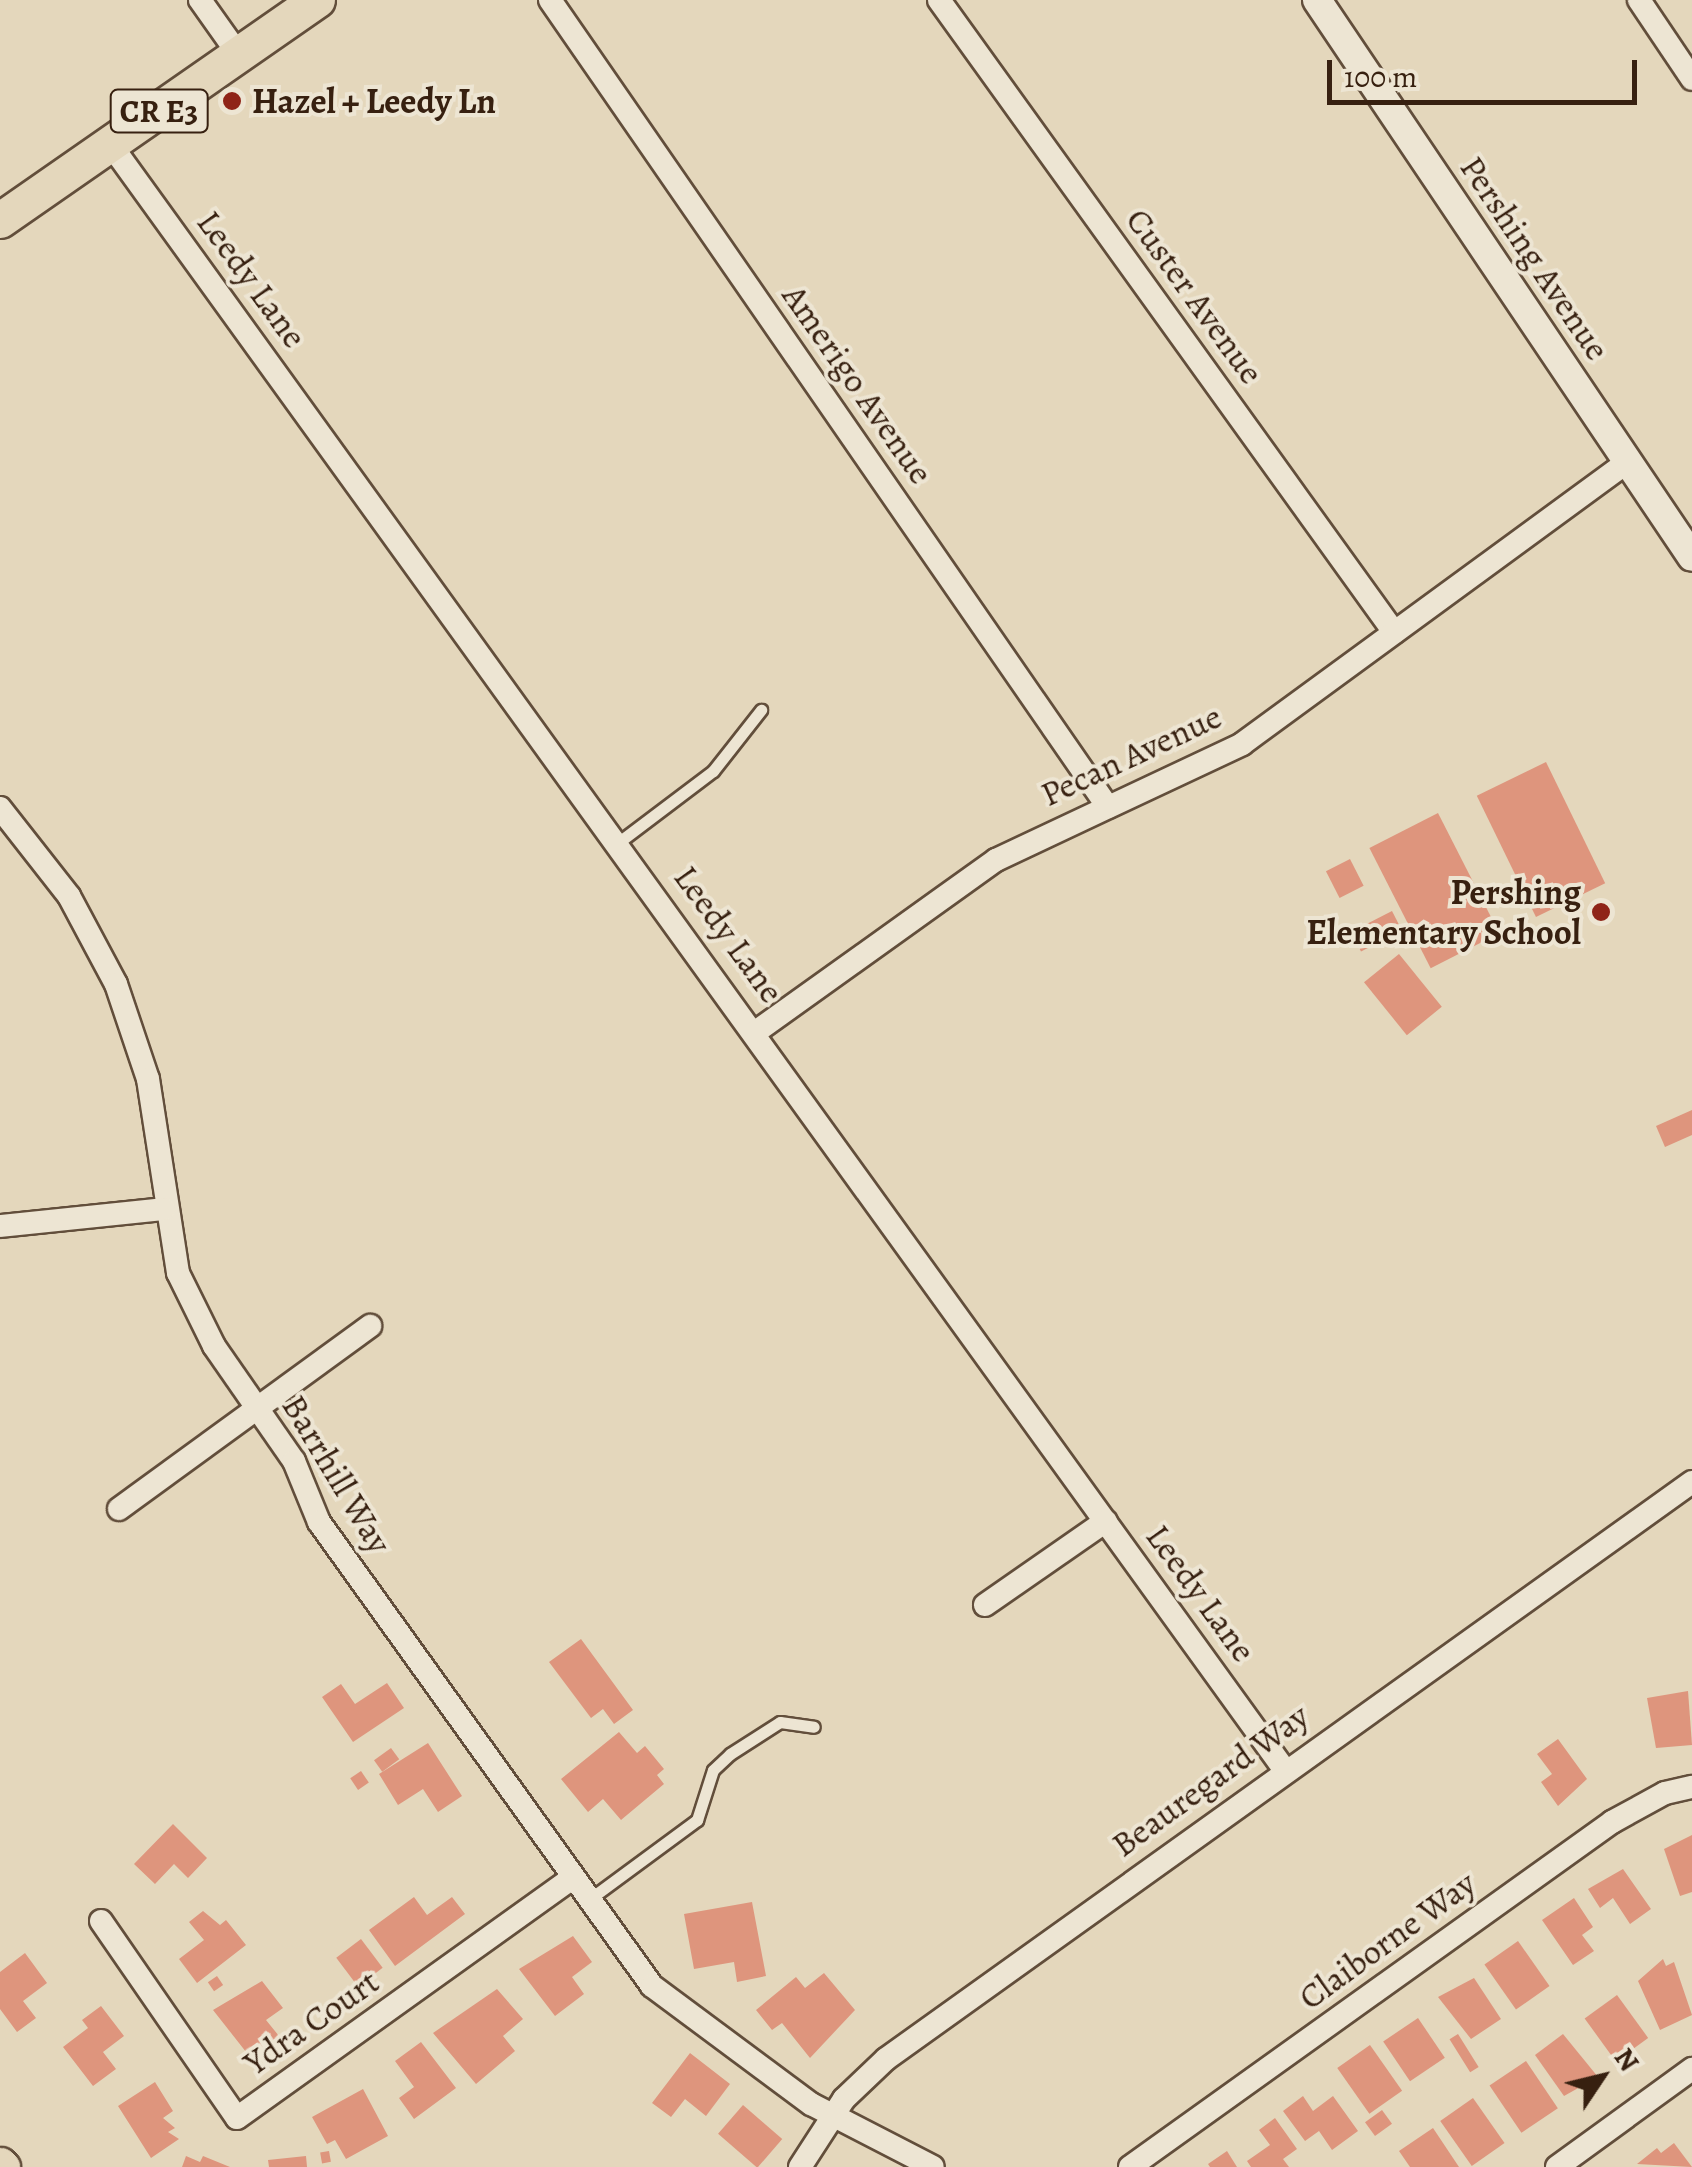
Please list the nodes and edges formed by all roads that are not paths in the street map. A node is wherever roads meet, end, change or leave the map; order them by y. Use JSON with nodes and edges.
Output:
{"nodes":[{"id":1,"x":200,"y":0,"type":"edge"},
{"id":2,"x":316,"y":0,"type":"edge"},
{"id":3,"x":550,"y":0,"type":"edge"},
{"id":4,"x":939,"y":0,"type":"edge"},
{"id":5,"x":1318,"y":0,"type":"edge"},
{"id":6,"x":1639,"y":0,"type":"edge"},
{"id":7,"x":240,"y":56,"type":"junction"},
{"id":8,"x":1692,"y":79,"type":"edge"},
{"id":9,"x":111,"y":145,"type":"junction"},
{"id":10,"x":0,"y":220,"type":"edge"},
{"id":11,"x":1626,"y":463,"type":"junction"},
{"id":12,"x":1692,"y":557,"type":"edge"},
{"id":13,"x":1394,"y":632,"type":"junction"},
{"id":14,"x":761,"y":710,"type":"dead end"},
{"id":15,"x":1108,"y":807,"type":"junction"},
{"id":16,"x":0,"y":808,"type":"edge"},
{"id":17,"x":618,"y":842,"type":"junction"},
{"id":18,"x":756,"y":1032,"type":"junction"},
{"id":19,"x":164,"y":1209,"type":"junction"},
{"id":20,"x":0,"y":1226,"type":"edge"},
{"id":21,"x":370,"y":1326,"type":"dead end"},
{"id":22,"x":257,"y":1408,"type":"junction"},
{"id":23,"x":1692,"y":1482,"type":"edge"},
{"id":24,"x":119,"y":1510,"type":"dead end"},
{"id":25,"x":1106,"y":1522,"type":"junction"},
{"id":26,"x":985,"y":1605,"type":"dead end"},
{"id":27,"x":814,"y":1726,"type":"dead end"},
{"id":28,"x":1284,"y":1769,"type":"junction"},
{"id":29,"x":1692,"y":1788,"type":"edge"},
{"id":30,"x":572,"y":1880,"type":"junction"},
{"id":31,"x":587,"y":1901,"type":"junction"},
{"id":32,"x":100,"y":1921,"type":"dead end"},
{"id":33,"x":1692,"y":2069,"type":"edge"},
{"id":34,"x":831,"y":2116,"type":"junction"},
{"id":35,"x":800,"y":2167,"type":"edge"},
{"id":36,"x":933,"y":2167,"type":"edge"},
{"id":37,"x":1130,"y":2167,"type":"edge"},
{"id":38,"x":1557,"y":2167,"type":"edge"}],
"edges":[{"from":1,"to":7,"type":"street"},
{"from":2,"to":7,"type":"main road","number":"CR E3"},
{"from":3,"to":15,"type":"street","name":"Amerigo Avenue"},
{"from":4,"to":13,"type":"street","name":"Custer Avenue"},
{"from":5,"to":11,"type":"street","name":"Pershing Avenue"},
{"from":6,"to":8,"type":"street"},
{"from":7,"to":9,"type":"main road","number":"CR E3"},
{"from":9,"to":10,"type":"main road","number":"CR E3"},
{"from":9,"to":17,"type":"street","name":"Leedy Lane"},
{"from":11,"to":12,"type":"street","name":"Pershing Avenue"},
{"from":11,"to":13,"type":"street","name":"Pecan Avenue"},
{"from":13,"to":15,"type":"street","name":"Pecan Avenue"},
{"from":14,"to":17,"type":"lane"},
{"from":15,"to":18,"type":"street","name":"Pecan Avenue"},
{"from":16,"to":19,"type":"street","name":"Barrhill Way"},
{"from":17,"to":18,"type":"street","name":"Leedy Lane"},
{"from":18,"to":25,"type":"street","name":"Leedy Lane"},
{"from":19,"to":20,"type":"street"},
{"from":19,"to":22,"type":"street","name":"Barrhill Way"},
{"from":21,"to":22,"type":"street"},
{"from":22,"to":24,"type":"street"},
{"from":22,"to":30,"type":"street","name":"Barrhill Way"},
{"from":23,"to":28,"type":"street","name":"Beauregard Way"},
{"from":25,"to":26,"type":"street"},
{"from":25,"to":28,"type":"street","name":"Leedy Lane"},
{"from":27,"to":31,"type":"lane"},
{"from":28,"to":34,"type":"street","name":"Beauregard Way"},
{"from":29,"to":37,"type":"street","name":"Claiborne Way"},
{"from":30,"to":31,"type":"street","name":"Barrhill Way"},
{"from":30,"to":32,"type":"street","name":"Ydra Court"},
{"from":31,"to":34,"type":"street","name":"Barrhill Way"},
{"from":33,"to":38,"type":"street"},
{"from":34,"to":35,"type":"street","name":"Beauregard Way"},
{"from":34,"to":36,"type":"street"}]}
